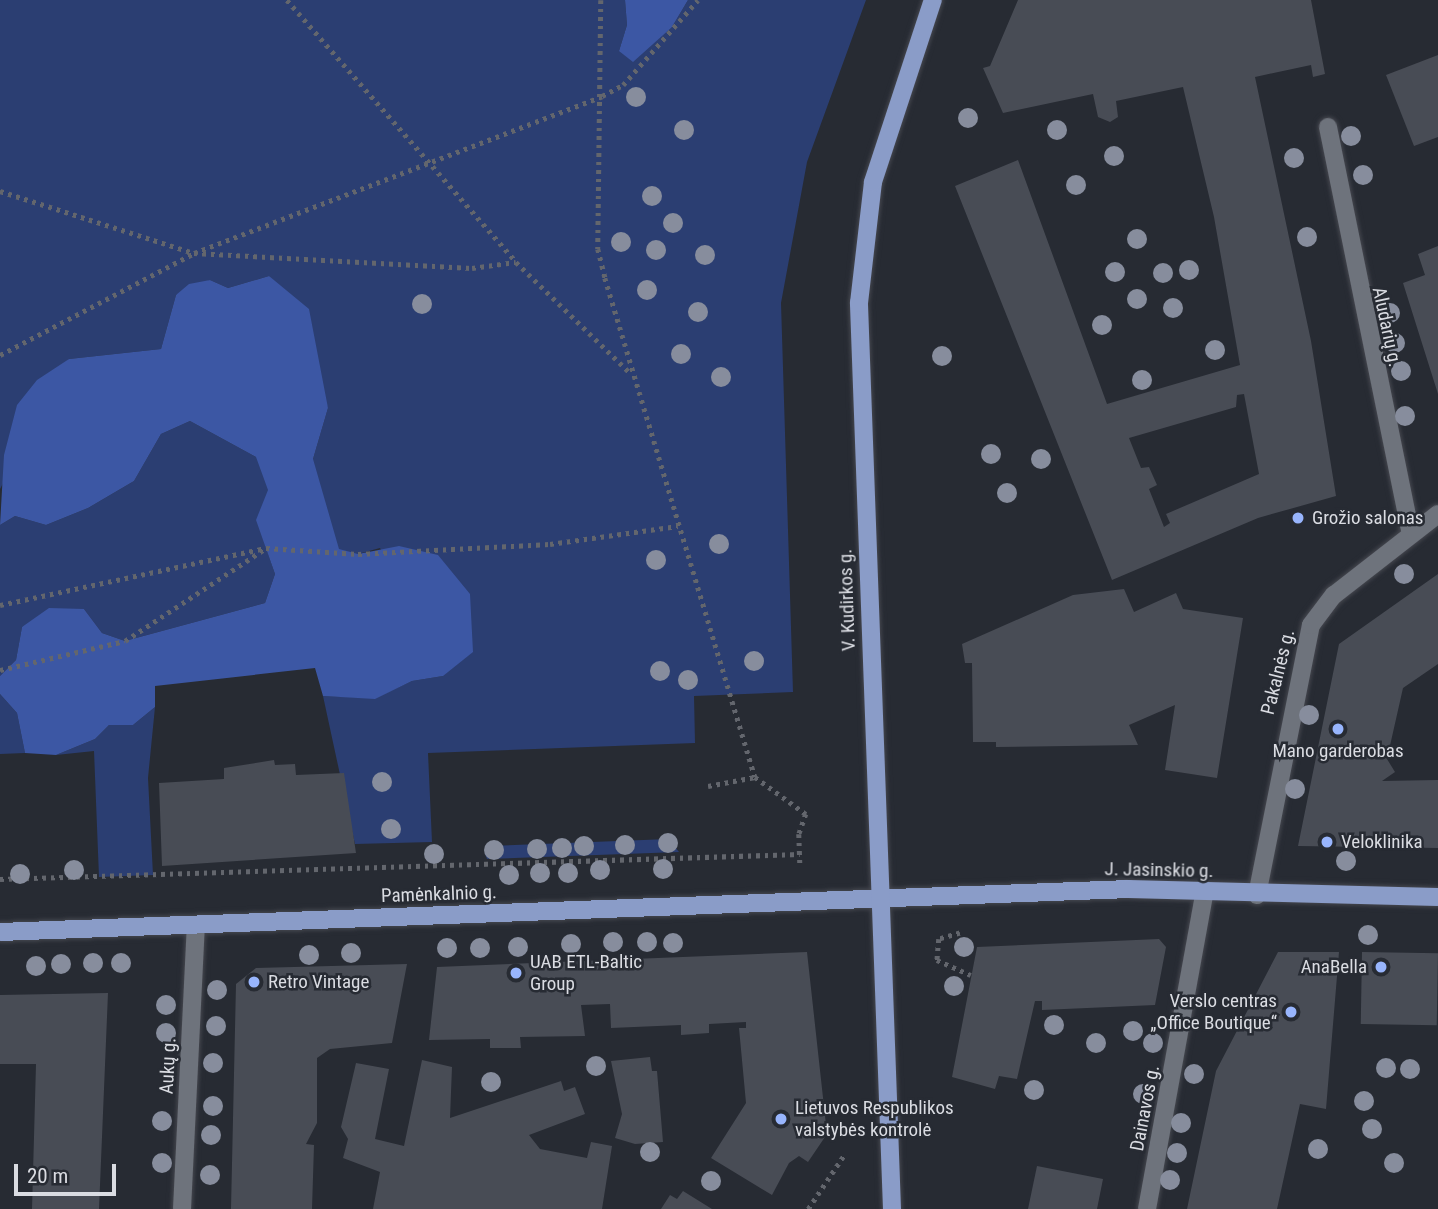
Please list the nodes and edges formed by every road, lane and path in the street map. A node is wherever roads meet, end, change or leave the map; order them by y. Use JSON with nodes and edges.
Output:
{"nodes":[{"id":1,"x":286,"y":0,"type":"edge"},
{"id":2,"x":601,"y":0,"type":"edge"},
{"id":3,"x":698,"y":0,"type":"edge"},
{"id":4,"x":933,"y":0,"type":"edge"},
{"id":5,"x":603,"y":96,"type":"junction"},
{"id":6,"x":1328,"y":127,"type":"dead end"},
{"id":7,"x":429,"y":161,"type":"junction"},
{"id":8,"x":0,"y":191,"type":"edge"},
{"id":9,"x":194,"y":253,"type":"junction"},
{"id":10,"x":516,"y":262,"type":"junction"},
{"id":11,"x":0,"y":355,"type":"edge"},
{"id":12,"x":630,"y":372,"type":"junction"},
{"id":13,"x":1438,"y":514,"type":"edge"},
{"id":14,"x":678,"y":526,"type":"junction"},
{"id":15,"x":1411,"y":534,"type":"junction"},
{"id":16,"x":266,"y":548,"type":"junction"},
{"id":17,"x":0,"y":605,"type":"edge"},
{"id":18,"x":0,"y":670,"type":"edge"},
{"id":19,"x":755,"y":777,"type":"junction"},
{"id":20,"x":708,"y":786,"type":"dead end"},
{"id":21,"x":800,"y":854,"type":"junction"},
{"id":22,"x":800,"y":864,"type":"dead end"},
{"id":23,"x":0,"y":879,"type":"edge"},
{"id":24,"x":1205,"y":890,"type":"junction"},
{"id":25,"x":1257,"y":895,"type":"junction"},
{"id":26,"x":1438,"y":897,"type":"edge"},
{"id":27,"x":879,"y":898,"type":"junction"},
{"id":28,"x":196,"y":925,"type":"junction"},
{"id":29,"x":0,"y":932,"type":"edge"},
{"id":30,"x":960,"y":933,"type":"dead end"},
{"id":31,"x":971,"y":975,"type":"dead end"},
{"id":32,"x":844,"y":1155,"type":"dead end"},
{"id":33,"x":182,"y":1209,"type":"edge"},
{"id":34,"x":808,"y":1209,"type":"edge"},
{"id":35,"x":892,"y":1209,"type":"edge"},
{"id":36,"x":1147,"y":1209,"type":"edge"}],
"edges":[{"from":1,"to":7,"type":"path"},
{"from":2,"to":5,"type":"path"},
{"from":3,"to":5,"type":"path"},
{"from":4,"to":27,"type":"main road","name":"V. Kudirkos g."},
{"from":5,"to":7,"type":"path"},
{"from":5,"to":12,"type":"path"},
{"from":6,"to":15,"type":"street","name":"Aludarių g."},
{"from":7,"to":9,"type":"path"},
{"from":7,"to":10,"type":"path"},
{"from":8,"to":9,"type":"path"},
{"from":9,"to":10,"type":"path"},
{"from":9,"to":11,"type":"path"},
{"from":10,"to":12,"type":"path"},
{"from":12,"to":14,"type":"path"},
{"from":13,"to":15,"type":"street","name":"Pakalnės g."},
{"from":14,"to":16,"type":"path"},
{"from":14,"to":19,"type":"path"},
{"from":15,"to":25,"type":"street","name":"Pakalnės g."},
{"from":16,"to":17,"type":"path"},
{"from":16,"to":18,"type":"path"},
{"from":19,"to":20,"type":"path"},
{"from":19,"to":21,"type":"path"},
{"from":21,"to":22,"type":"path"},
{"from":21,"to":23,"type":"path"},
{"from":24,"to":25,"type":"main road","name":"J. Jasinskio g."},
{"from":24,"to":27,"type":"main road","name":"J. Jasinskio g."},
{"from":24,"to":36,"type":"street","name":"Dainavos g."},
{"from":25,"to":26,"type":"main road","name":"J. Jasinskio g."},
{"from":27,"to":28,"type":"main road","name":"Pamėnkalnio g."},
{"from":27,"to":35,"type":"main road","name":"V. Kudirkos g."},
{"from":28,"to":29,"type":"main road","name":"Pamėnkalnio g."},
{"from":28,"to":33,"type":"street","name":"Aukų g."},
{"from":30,"to":31,"type":"path"},
{"from":32,"to":34,"type":"path"}]}
